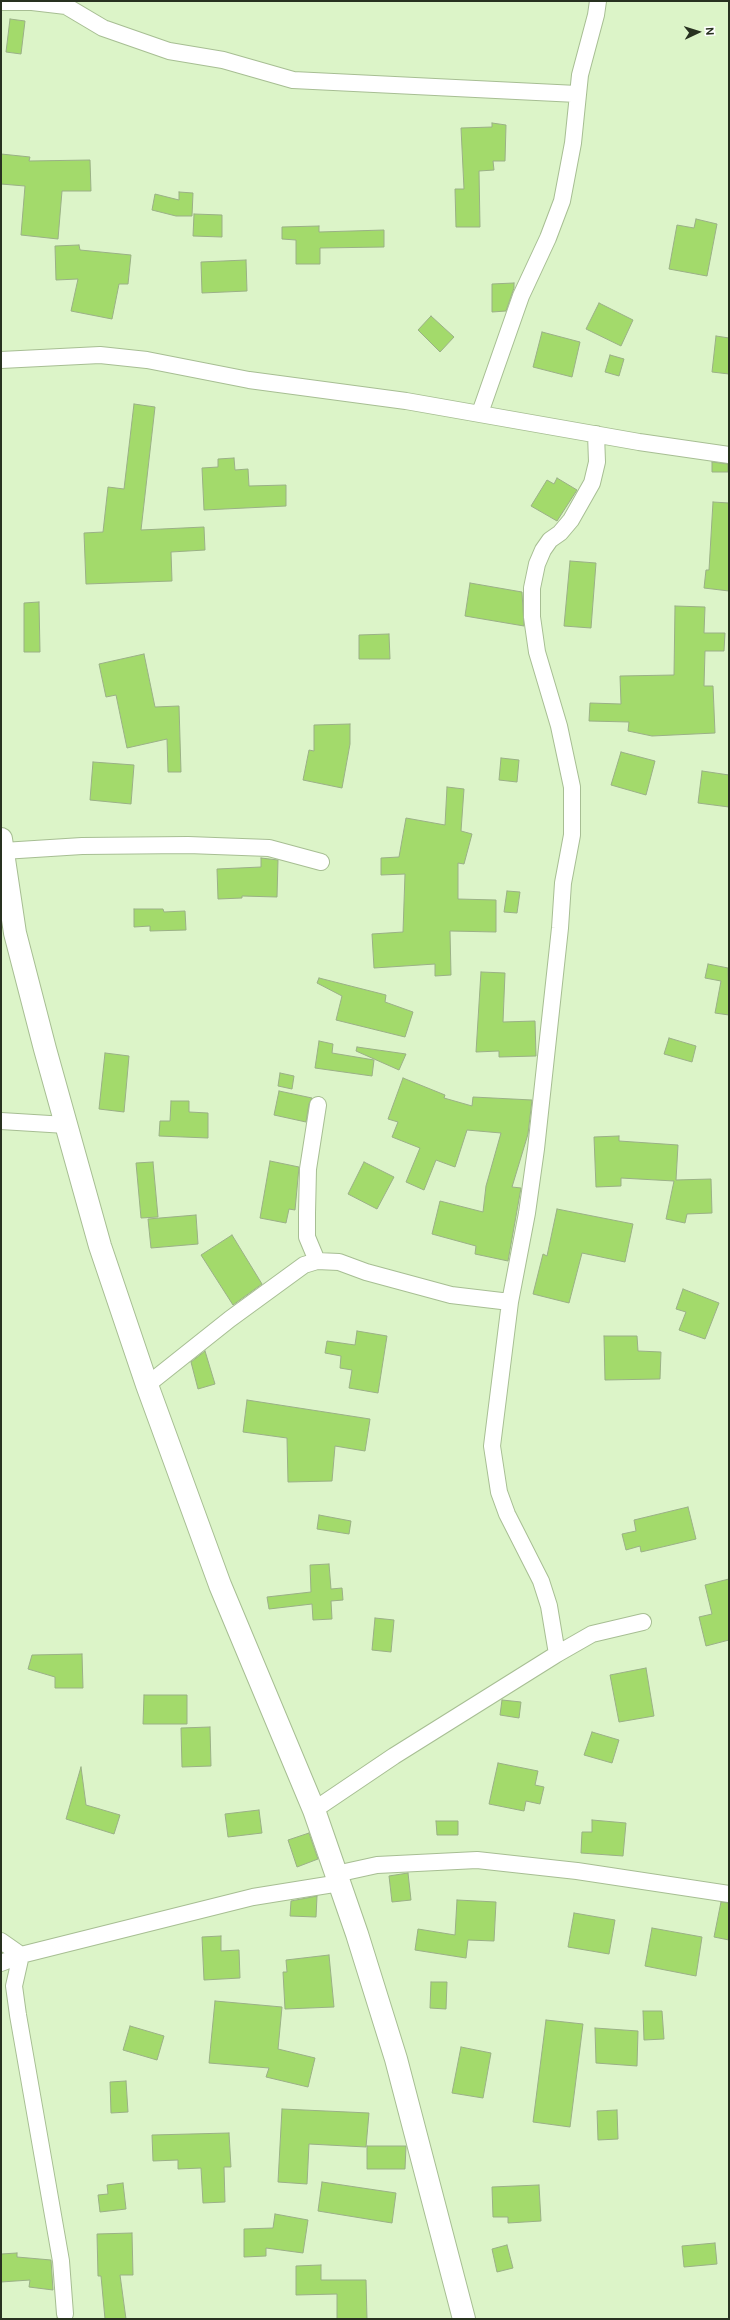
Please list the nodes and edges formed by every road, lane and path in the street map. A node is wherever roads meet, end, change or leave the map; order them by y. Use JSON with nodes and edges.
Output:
{"nodes":[{"id":1,"x":598,"y":1,"type":"edge"},
{"id":2,"x":1,"y":2,"type":"edge"},
{"id":3,"x":576,"y":94,"type":"junction"},
{"id":4,"x":1,"y":360,"type":"edge"},
{"id":5,"x":480,"y":413,"type":"junction"},
{"id":6,"x":596,"y":434,"type":"junction"},
{"id":7,"x":729,"y":455,"type":"edge"},
{"id":8,"x":2,"y":845,"type":"edge"},
{"id":9,"x":321,"y":862,"type":"dead end"},
{"id":10,"x":318,"y":1105,"type":"dead end"},
{"id":11,"x":1,"y":1121,"type":"edge"},
{"id":12,"x":66,"y":1125,"type":"junction"},
{"id":13,"x":317,"y":1261,"type":"junction"},
{"id":14,"x":510,"y":1302,"type":"junction"},
{"id":15,"x":146,"y":1385,"type":"junction"},
{"id":16,"x":643,"y":1622,"type":"dead end"},
{"id":17,"x":557,"y":1654,"type":"junction"},
{"id":18,"x":314,"y":1810,"type":"junction"},
{"id":19,"x":338,"y":1879,"type":"junction"},
{"id":20,"x":729,"y":1894,"type":"edge"},
{"id":21,"x":1,"y":1941,"type":"edge"},
{"id":22,"x":21,"y":1955,"type":"junction"},
{"id":23,"x":1,"y":1963,"type":"edge"},
{"id":24,"x":65,"y":2314,"type":"dead end"},
{"id":25,"x":464,"y":2319,"type":"edge"}],
"edges":[{"from":1,"to":3,"type":"street"},
{"from":2,"to":3,"type":"street"},
{"from":3,"to":5,"type":"street"},
{"from":4,"to":5,"type":"street"},
{"from":5,"to":6,"type":"street"},
{"from":6,"to":7,"type":"street"},
{"from":6,"to":14,"type":"street"},
{"from":8,"to":9,"type":"street"},
{"from":8,"to":12,"type":"street"},
{"from":10,"to":13,"type":"street"},
{"from":11,"to":12,"type":"street"},
{"from":12,"to":15,"type":"street"},
{"from":13,"to":14,"type":"street"},
{"from":13,"to":15,"type":"street"},
{"from":14,"to":17,"type":"street"},
{"from":15,"to":18,"type":"street"},
{"from":16,"to":17,"type":"street"},
{"from":17,"to":18,"type":"street"},
{"from":18,"to":19,"type":"street"},
{"from":19,"to":20,"type":"street"},
{"from":19,"to":22,"type":"street"},
{"from":19,"to":25,"type":"street"},
{"from":21,"to":22,"type":"street"},
{"from":22,"to":23,"type":"street"},
{"from":22,"to":24,"type":"street"}]}
